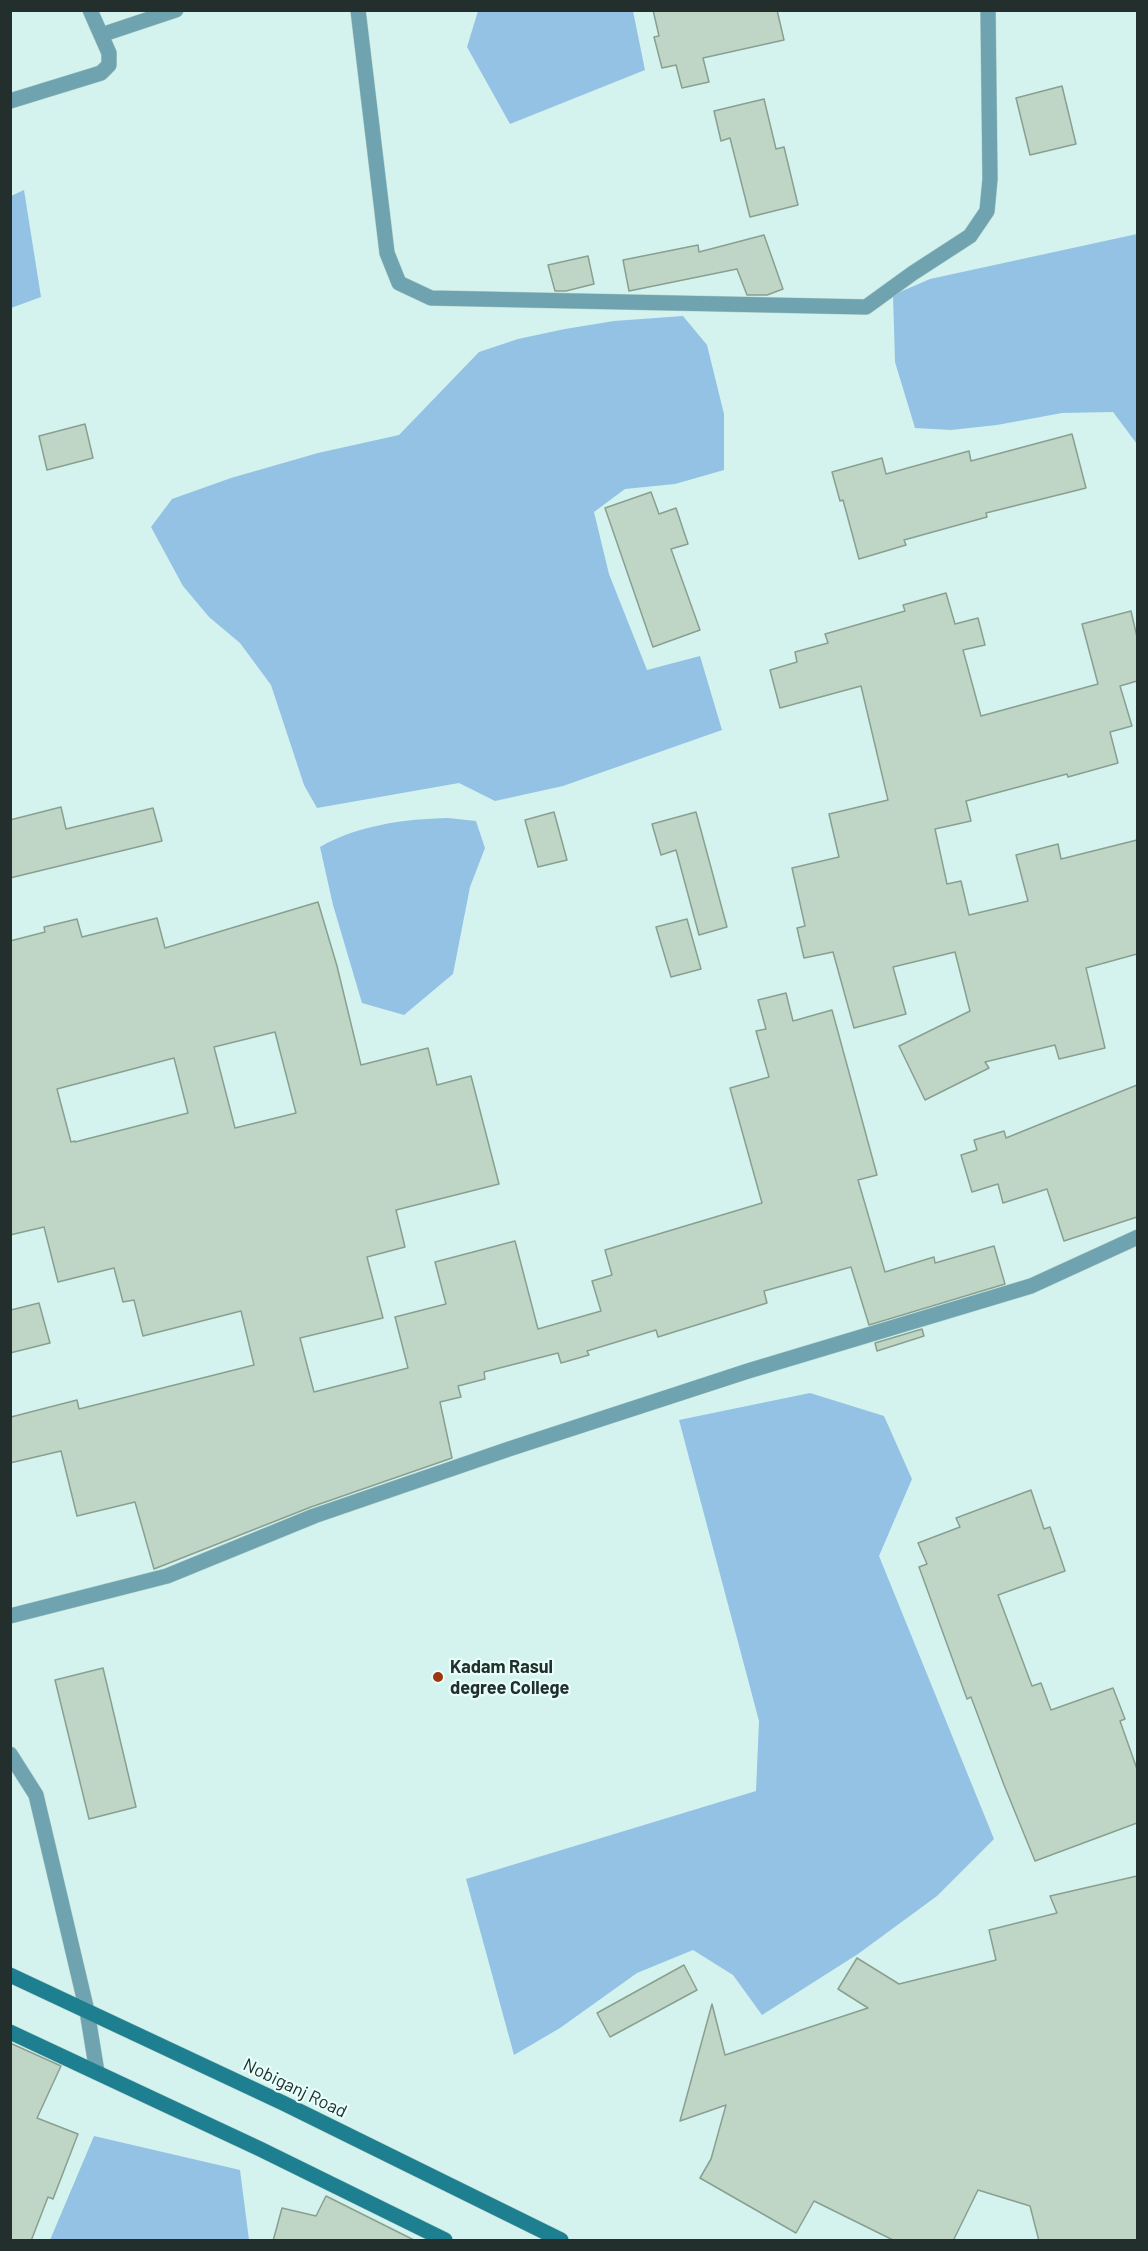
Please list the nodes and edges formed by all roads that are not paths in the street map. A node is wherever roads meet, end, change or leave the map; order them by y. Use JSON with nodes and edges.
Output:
{"nodes":[{"id":1,"x":90,"y":10,"type":"edge"},
{"id":2,"x":176,"y":10,"type":"edge"},
{"id":3,"x":358,"y":10,"type":"edge"},
{"id":4,"x":988,"y":10,"type":"edge"},
{"id":5,"x":101,"y":35,"type":"junction"},
{"id":6,"x":10,"y":101,"type":"edge"},
{"id":7,"x":1137,"y":1237,"type":"edge"},
{"id":8,"x":10,"y":1616,"type":"edge"},
{"id":9,"x":10,"y":1754,"type":"edge"},
{"id":10,"x":10,"y":1975,"type":"edge"},
{"id":11,"x":87,"y":2011,"type":"junction"},
{"id":12,"x":10,"y":2032,"type":"edge"},
{"id":13,"x":97,"y":2072,"type":"junction"},
{"id":14,"x":445,"y":2241,"type":"edge"},
{"id":15,"x":561,"y":2241,"type":"edge"}],
"edges":[{"from":1,"to":5,"type":"street"},
{"from":2,"to":5,"type":"street"},
{"from":3,"to":4,"type":"street"},
{"from":5,"to":6,"type":"street"},
{"from":7,"to":8,"type":"street"},
{"from":9,"to":11,"type":"street"},
{"from":10,"to":11,"type":"main road","name":"Nobiganj Road"},
{"from":11,"to":13,"type":"street"},
{"from":11,"to":15,"type":"main road","name":"Nobiganj Road"},
{"from":12,"to":13,"type":"main road"},
{"from":13,"to":14,"type":"main road"}]}
